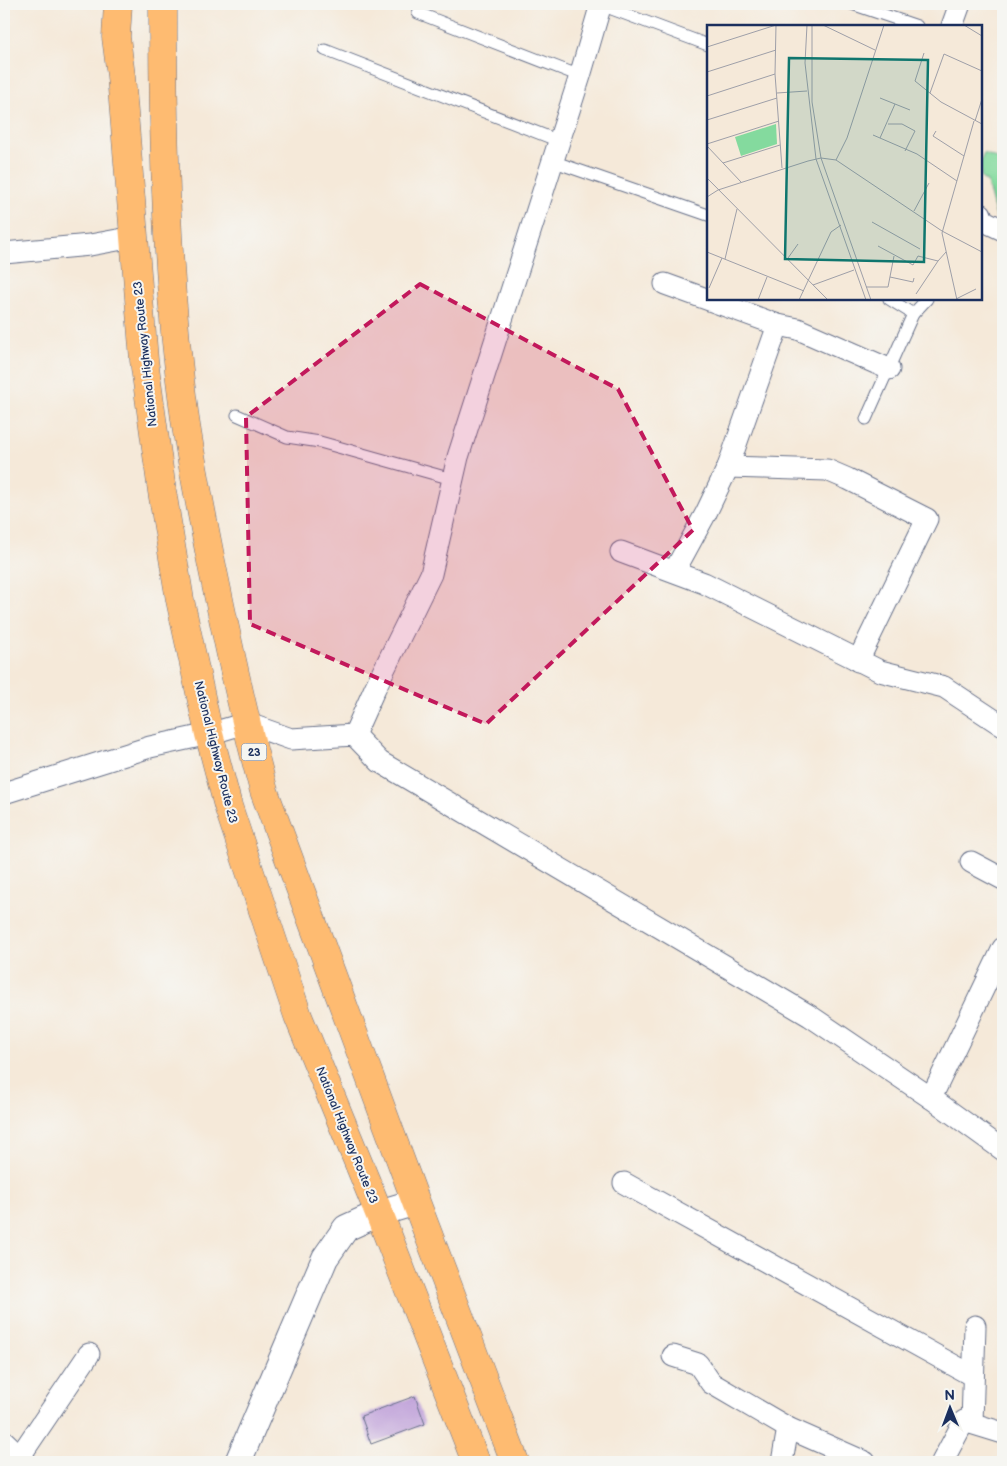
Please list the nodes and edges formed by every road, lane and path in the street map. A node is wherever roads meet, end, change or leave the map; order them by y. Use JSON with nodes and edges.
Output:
{"nodes":[{"id":1,"x":118,"y":4,"type":"edge"},
{"id":2,"x":163,"y":4,"type":"edge"},
{"id":3,"x":601,"y":4,"type":"edge"},
{"id":4,"x":852,"y":4,"type":"edge"},
{"id":5,"x":960,"y":4,"type":"edge"},
{"id":6,"x":418,"y":13,"type":"dead end"},
{"id":7,"x":913,"y":25,"type":"edge"},
{"id":8,"x":952,"y":25,"type":"edge"},
{"id":9,"x":707,"y":45,"type":"edge"},
{"id":10,"x":325,"y":50,"type":"dead end"},
{"id":11,"x":580,"y":76,"type":"junction"},
{"id":12,"x":559,"y":141,"type":"junction"},
{"id":13,"x":552,"y":162,"type":"junction"},
{"id":14,"x":707,"y":215,"type":"edge"},
{"id":15,"x":982,"y":220,"type":"edge"},
{"id":16,"x":1003,"y":230,"type":"edge"},
{"id":17,"x":134,"y":237,"type":"junction"},
{"id":18,"x":4,"y":253,"type":"edge"},
{"id":19,"x":665,"y":284,"type":"dead end"},
{"id":20,"x":707,"y":299,"type":"edge"},
{"id":21,"x":709,"y":300,"type":"edge"},
{"id":22,"x":891,"y":300,"type":"edge"},
{"id":23,"x":926,"y":300,"type":"edge"},
{"id":24,"x":913,"y":314,"type":"junction"},
{"id":25,"x":778,"y":325,"type":"junction"},
{"id":26,"x":889,"y":369,"type":"junction"},
{"id":27,"x":237,"y":415,"type":"dead end"},
{"id":28,"x":866,"y":419,"type":"dead end"},
{"id":29,"x":728,"y":467,"type":"junction"},
{"id":30,"x":452,"y":480,"type":"junction"},
{"id":31,"x":621,"y":552,"type":"dead end"},
{"id":32,"x":675,"y":570,"type":"junction"},
{"id":33,"x":858,"y":661,"type":"junction"},
{"id":34,"x":246,"y":723,"type":"junction"},
{"id":35,"x":1003,"y":726,"type":"edge"},
{"id":36,"x":209,"y":734,"type":"junction"},
{"id":37,"x":354,"y":735,"type":"junction"},
{"id":38,"x":4,"y":793,"type":"edge"},
{"id":39,"x":971,"y":862,"type":"dead end"},
{"id":40,"x":1003,"y":879,"type":"edge"},
{"id":41,"x":1003,"y":948,"type":"edge"},
{"id":42,"x":931,"y":1098,"type":"junction"},
{"id":43,"x":1003,"y":1150,"type":"edge"},
{"id":44,"x":624,"y":1183,"type":"dead end"},
{"id":45,"x":416,"y":1202,"type":"junction"},
{"id":46,"x":380,"y":1213,"type":"junction"},
{"id":47,"x":975,"y":1326,"type":"dead end"},
{"id":48,"x":89,"y":1354,"type":"dead end"},
{"id":49,"x":673,"y":1356,"type":"dead end"},
{"id":50,"x":973,"y":1376,"type":"junction"},
{"id":51,"x":972,"y":1423,"type":"junction"},
{"id":52,"x":788,"y":1428,"type":"junction"},
{"id":53,"x":1003,"y":1433,"type":"edge"},
{"id":54,"x":4,"y":1441,"type":"edge"},
{"id":55,"x":23,"y":1459,"type":"edge"},
{"id":56,"x":238,"y":1462,"type":"edge"},
{"id":57,"x":476,"y":1462,"type":"edge"},
{"id":58,"x":515,"y":1462,"type":"edge"},
{"id":59,"x":782,"y":1462,"type":"edge"},
{"id":60,"x":865,"y":1462,"type":"edge"},
{"id":61,"x":942,"y":1462,"type":"edge"}],
"edges":[{"from":1,"to":17,"type":"highway","name":"National Highway Route 23"},
{"from":2,"to":34,"type":"highway","number":"23"},
{"from":3,"to":9,"type":"lane"},
{"from":3,"to":11,"type":"street"},
{"from":4,"to":7,"type":"lane"},
{"from":5,"to":8,"type":"street"},
{"from":6,"to":11,"type":"lane"},
{"from":10,"to":12,"type":"lane"},
{"from":11,"to":12,"type":"street"},
{"from":12,"to":13,"type":"street"},
{"from":13,"to":14,"type":"lane"},
{"from":13,"to":30,"type":"street"},
{"from":15,"to":16,"type":"street"},
{"from":17,"to":18,"type":"street"},
{"from":17,"to":36,"type":"highway","name":"National Highway Route 23"},
{"from":19,"to":20,"type":"street"},
{"from":21,"to":25,"type":"street"},
{"from":22,"to":24,"type":"lane"},
{"from":23,"to":24,"type":"lane"},
{"from":24,"to":26,"type":"lane"},
{"from":25,"to":26,"type":"street"},
{"from":25,"to":29,"type":"street"},
{"from":26,"to":28,"type":"lane"},
{"from":27,"to":30,"type":"lane"},
{"from":29,"to":32,"type":"street"},
{"from":29,"to":33,"type":"street"},
{"from":30,"to":37,"type":"street"},
{"from":31,"to":32,"type":"street"},
{"from":32,"to":33,"type":"street"},
{"from":33,"to":35,"type":"street"},
{"from":34,"to":36,"type":"street"},
{"from":34,"to":37,"type":"street"},
{"from":34,"to":45,"type":"highway","number":"23"},
{"from":36,"to":38,"type":"street"},
{"from":36,"to":46,"type":"highway","name":"National Highway Route 23"},
{"from":37,"to":42,"type":"street"},
{"from":39,"to":40,"type":"street"},
{"from":41,"to":42,"type":"street"},
{"from":42,"to":43,"type":"street"},
{"from":44,"to":50,"type":"street"},
{"from":45,"to":46,"type":"street"},
{"from":45,"to":58,"type":"highway","number":"23"},
{"from":46,"to":56,"type":"street"},
{"from":46,"to":57,"type":"highway","name":"National Highway Route 23"},
{"from":47,"to":50,"type":"street"},
{"from":48,"to":55,"type":"street"},
{"from":49,"to":52,"type":"street"},
{"from":50,"to":51,"type":"street"},
{"from":51,"to":53,"type":"street"},
{"from":51,"to":61,"type":"street"},
{"from":52,"to":59,"type":"street"},
{"from":52,"to":60,"type":"street"},
{"from":54,"to":55,"type":"street"}]}
